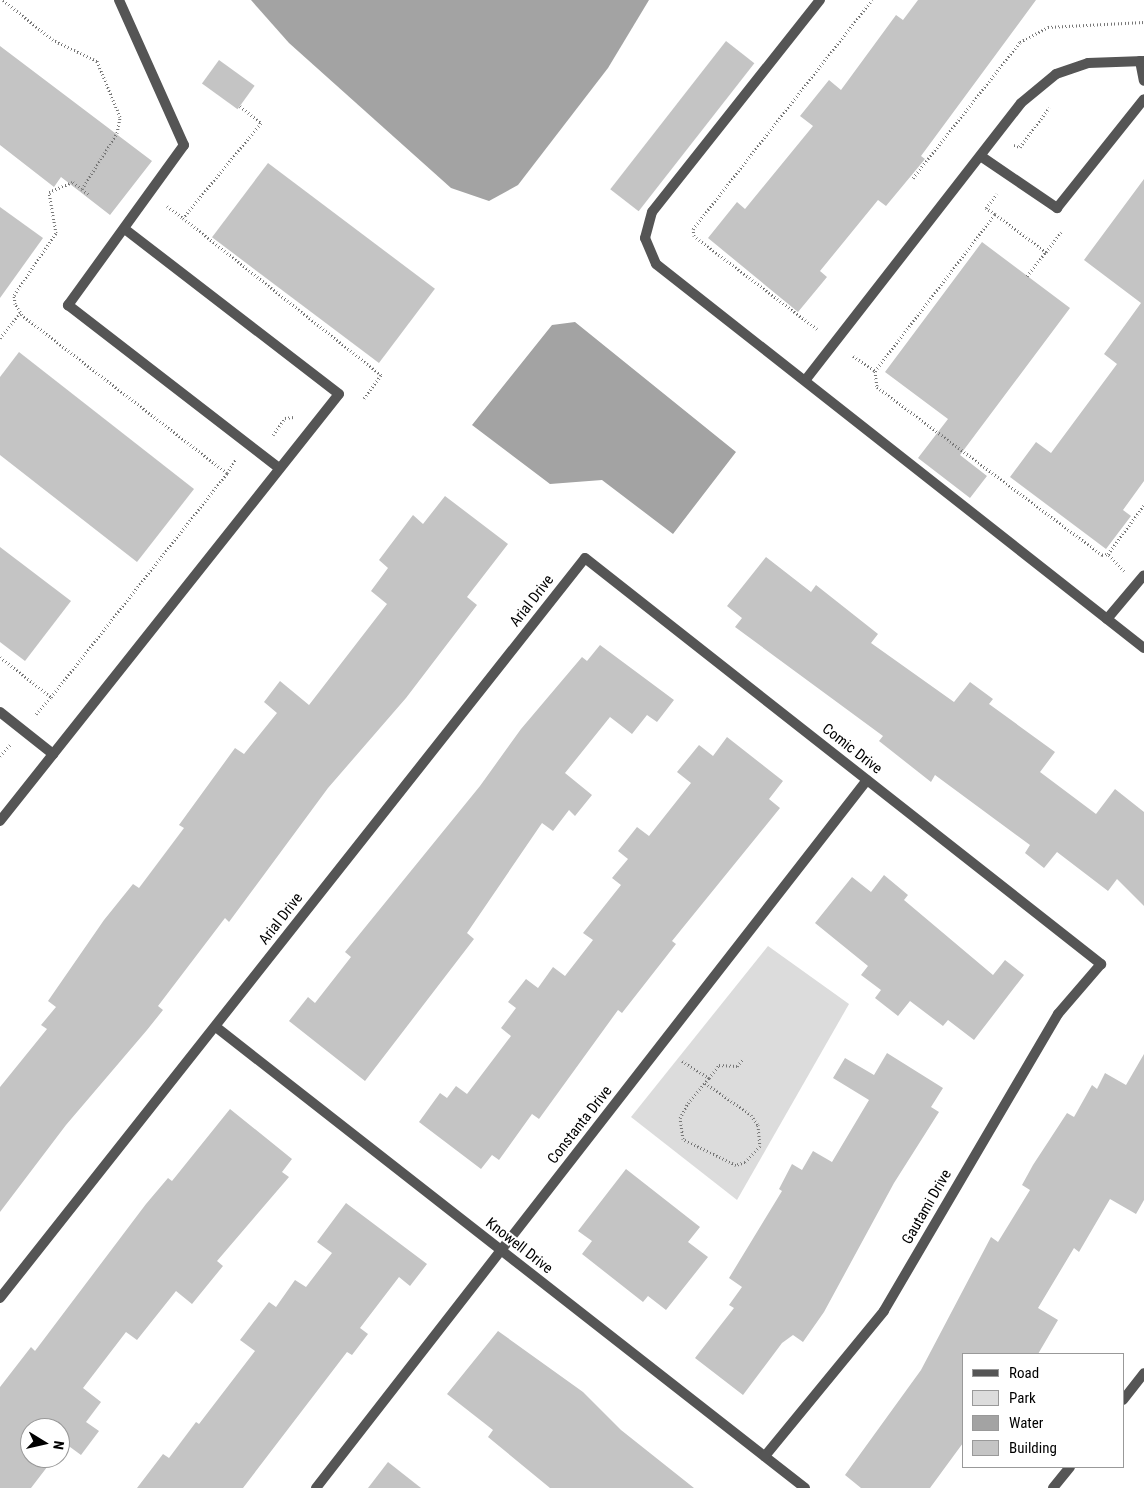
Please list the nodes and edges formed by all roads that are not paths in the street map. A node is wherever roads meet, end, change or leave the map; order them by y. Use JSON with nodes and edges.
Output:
{"nodes":[{"id":1,"x":119,"y":0,"type":"edge"},
{"id":2,"x":820,"y":0,"type":"edge"},
{"id":3,"x":1142,"y":61,"type":"edge"},
{"id":4,"x":1144,"y":81,"type":"edge"},
{"id":5,"x":1144,"y":99,"type":"edge"},
{"id":6,"x":982,"y":157,"type":"junction"},
{"id":7,"x":126,"y":230,"type":"junction"},
{"id":8,"x":807,"y":378,"type":"junction"},
{"id":9,"x":279,"y":468,"type":"junction"},
{"id":10,"x":584,"y":558,"type":"joint"},
{"id":11,"x":1144,"y":575,"type":"edge"},
{"id":12,"x":1107,"y":619,"type":"junction"},
{"id":13,"x":1144,"y":648,"type":"edge"},
{"id":14,"x":0,"y":712,"type":"edge"},
{"id":15,"x":53,"y":754,"type":"junction"},
{"id":16,"x":867,"y":780,"type":"junction"},
{"id":17,"x":0,"y":821,"type":"edge"},
{"id":18,"x":1101,"y":964,"type":"joint"},
{"id":19,"x":216,"y":1027,"type":"junction"},
{"id":20,"x":501,"y":1251,"type":"junction"},
{"id":21,"x":0,"y":1298,"type":"edge"},
{"id":22,"x":1144,"y":1373,"type":"edge"},
{"id":23,"x":1124,"y":1399,"type":"edge"},
{"id":24,"x":765,"y":1456,"type":"junction"},
{"id":25,"x":1069,"y":1468,"type":"edge"},
{"id":26,"x":316,"y":1488,"type":"edge"},
{"id":27,"x":805,"y":1488,"type":"edge"},
{"id":28,"x":1053,"y":1488,"type":"edge"}],
"edges":[{"from":1,"to":7,"type":"street"},
{"from":2,"to":8,"type":"street"},
{"from":3,"to":4,"type":"street"},
{"from":3,"to":6,"type":"street"},
{"from":5,"to":6,"type":"street"},
{"from":6,"to":8,"type":"street"},
{"from":7,"to":9,"type":"street"},
{"from":7,"to":9,"type":"street"},
{"from":8,"to":12,"type":"street"},
{"from":9,"to":15,"type":"street"},
{"from":10,"to":16,"type":"street","name":"Comic Drive"},
{"from":10,"to":19,"type":"street","name":"Arial Drive"},
{"from":11,"to":12,"type":"street"},
{"from":12,"to":13,"type":"street"},
{"from":14,"to":15,"type":"street"},
{"from":15,"to":17,"type":"street"},
{"from":16,"to":18,"type":"street","name":"Comic Drive"},
{"from":16,"to":20,"type":"street","name":"Constanta Drive"},
{"from":18,"to":24,"type":"street","name":"Gautami Drive"},
{"from":19,"to":20,"type":"street","name":"Knowell Drive"},
{"from":19,"to":21,"type":"street","name":"Arial Drive"},
{"from":20,"to":24,"type":"street","name":"Knowell Drive"},
{"from":20,"to":26,"type":"street","name":"Constanta Drive"},
{"from":22,"to":23,"type":"street"},
{"from":24,"to":27,"type":"street","name":"Knowell Drive"},
{"from":25,"to":28,"type":"street"}]}
